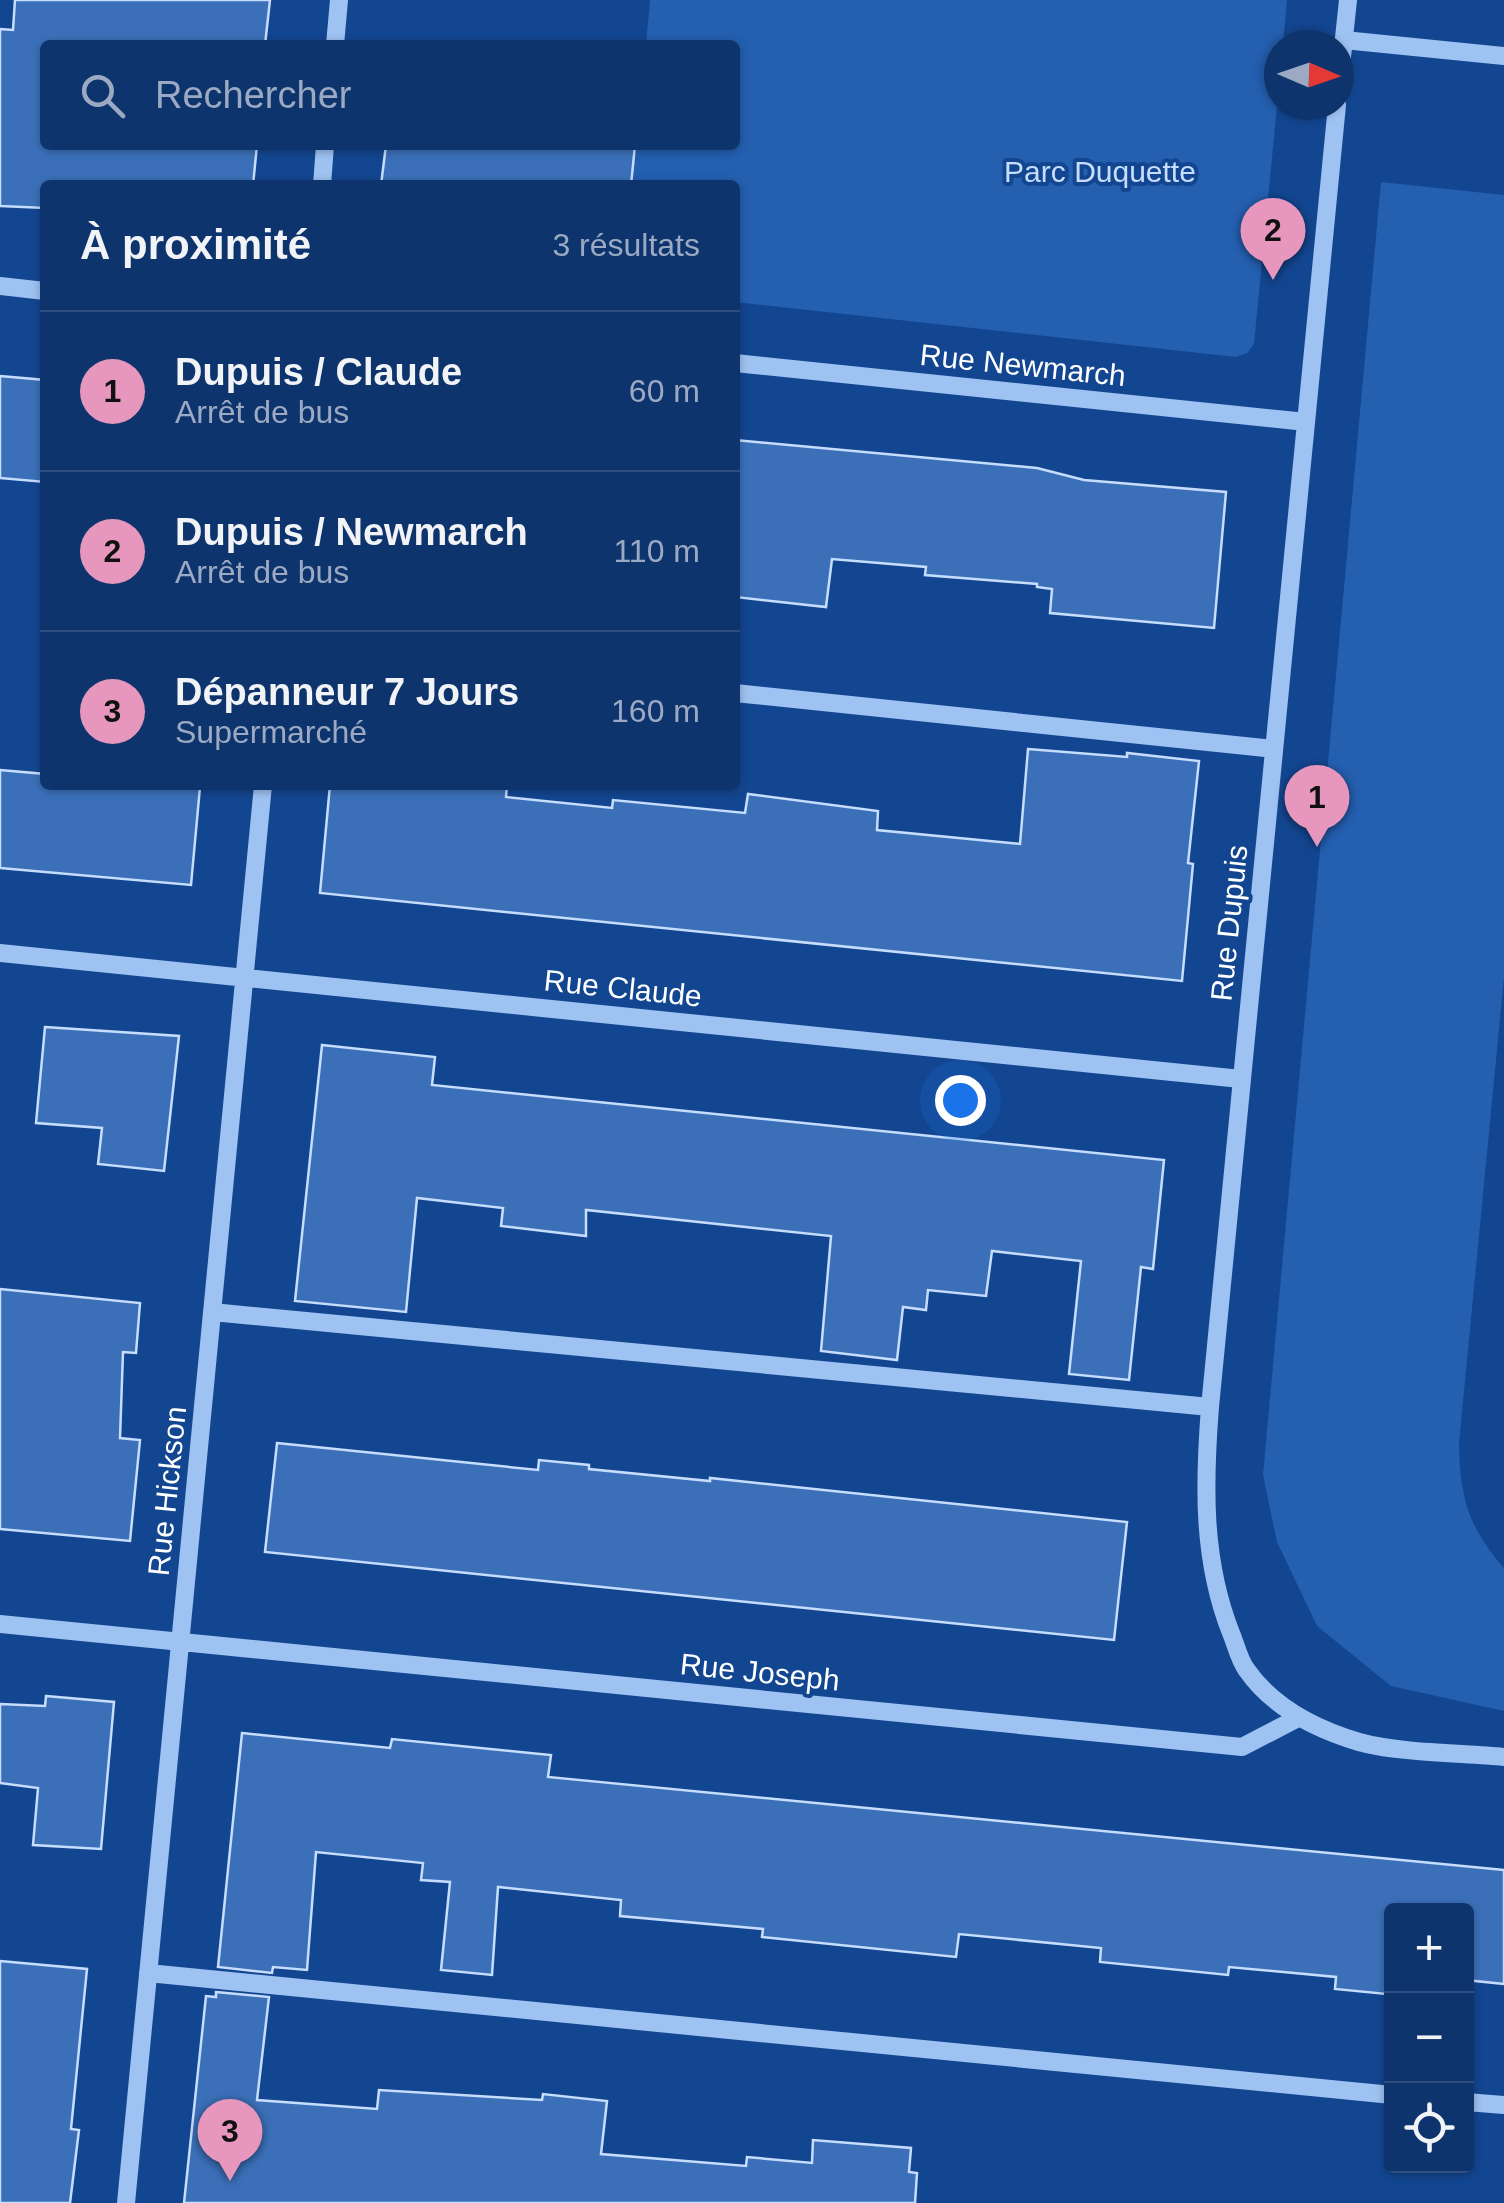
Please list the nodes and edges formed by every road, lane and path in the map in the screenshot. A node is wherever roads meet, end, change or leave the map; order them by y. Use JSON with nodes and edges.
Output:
{"nodes":[{"id":1,"x":340,"y":0,"type":"edge"},
{"id":2,"x":1348,"y":0,"type":"edge"},
{"id":3,"x":1345,"y":30,"type":"edge"},
{"id":4,"x":336,"y":40,"type":"edge"},
{"id":5,"x":1354,"y":41,"type":"edge"},
{"id":6,"x":1504,"y":56,"type":"edge"},
{"id":7,"x":1336,"y":120,"type":"edge"},
{"id":8,"x":326,"y":150,"type":"edge"},
{"id":9,"x":322,"y":180,"type":"edge"},
{"id":10,"x":0,"y":286,"type":"edge"},
{"id":11,"x":40,"y":290,"type":"edge"},
{"id":12,"x":740,"y":364,"type":"edge"},
{"id":13,"x":1306,"y":422,"type":"junction"},
{"id":14,"x":740,"y":694,"type":"edge"},
{"id":15,"x":1274,"y":749,"type":"junction"},
{"id":16,"x":263,"y":790,"type":"edge"},
{"id":17,"x":0,"y":952,"type":"edge"},
{"id":18,"x":244,"y":977,"type":"junction"},
{"id":19,"x":1241,"y":1079,"type":"junction"},
{"id":20,"x":212,"y":1312,"type":"junction"},
{"id":21,"x":1210,"y":1407,"type":"junction"},
{"id":22,"x":0,"y":1624,"type":"edge"},
{"id":23,"x":180,"y":1643,"type":"junction"},
{"id":24,"x":1298,"y":1718,"type":"junction"},
{"id":25,"x":1504,"y":1757,"type":"edge"},
{"id":26,"x":148,"y":1972,"type":"junction"},
{"id":27,"x":1384,"y":2093,"type":"edge"},
{"id":28,"x":1474,"y":2103,"type":"edge"},
{"id":29,"x":1504,"y":2105,"type":"edge"},
{"id":30,"x":126,"y":2203,"type":"edge"}],
"edges":[{"from":1,"to":4,"type":"street"},
{"from":2,"to":3,"type":"street"},
{"from":5,"to":6,"type":"street"},
{"from":7,"to":13,"type":"street","name":"Rue Dupuis"},
{"from":8,"to":9,"type":"street"},
{"from":10,"to":11,"type":"street"},
{"from":12,"to":13,"type":"street","name":"Rue Newmarch"},
{"from":13,"to":15,"type":"street","name":"Rue Dupuis"},
{"from":14,"to":15,"type":"street"},
{"from":15,"to":19,"type":"street","name":"Rue Dupuis"},
{"from":16,"to":18,"type":"street","name":"Rue Hickson"},
{"from":17,"to":18,"type":"street","name":"Rue Claude"},
{"from":18,"to":19,"type":"street","name":"Rue Claude"},
{"from":18,"to":20,"type":"street","name":"Rue Hickson"},
{"from":19,"to":21,"type":"street","name":"Rue Dupuis"},
{"from":20,"to":21,"type":"street"},
{"from":20,"to":23,"type":"street","name":"Rue Hickson"},
{"from":21,"to":24,"type":"street","name":"Rue Dupuis"},
{"from":22,"to":23,"type":"street","name":"Rue Joseph"},
{"from":23,"to":24,"type":"street","name":"Rue Joseph"},
{"from":23,"to":26,"type":"street","name":"Rue Hickson"},
{"from":24,"to":25,"type":"street"},
{"from":26,"to":27,"type":"street"},
{"from":26,"to":30,"type":"street","name":"Rue Hickson"},
{"from":28,"to":29,"type":"street"}]}
